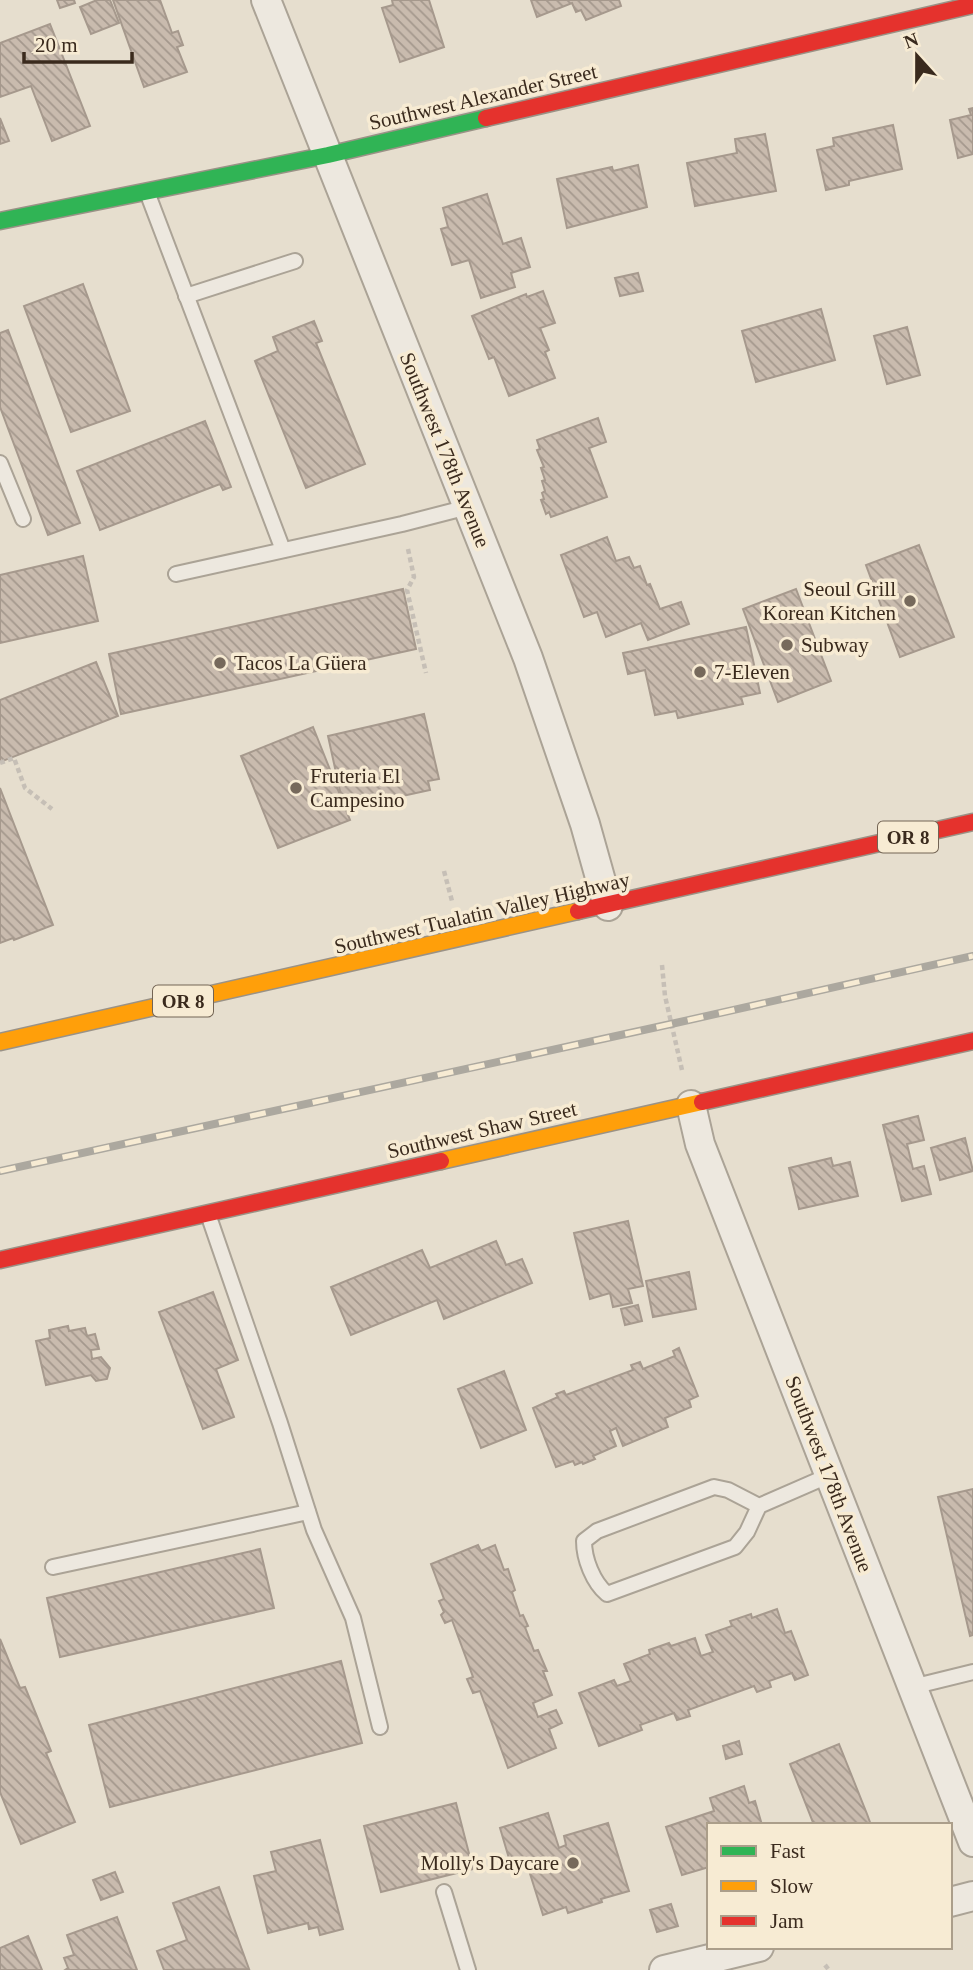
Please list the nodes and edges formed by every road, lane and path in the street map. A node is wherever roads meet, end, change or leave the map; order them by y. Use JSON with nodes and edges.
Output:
{"nodes":[{"id":1,"x":266,"y":0,"type":"edge"},
{"id":2,"x":973,"y":5,"type":"edge"},
{"id":3,"x":328,"y":155,"type":"junction"},
{"id":4,"x":147,"y":191,"type":"junction"},
{"id":5,"x":0,"y":221,"type":"edge"},
{"id":6,"x":295,"y":261,"type":"dead end"},
{"id":7,"x":186,"y":296,"type":"junction"},
{"id":8,"x":0,"y":463,"type":"edge"},
{"id":9,"x":468,"y":507,"type":"junction"},
{"id":10,"x":23,"y":519,"type":"dead end"},
{"id":11,"x":402,"y":524,"type":"junction"},
{"id":12,"x":283,"y":550,"type":"junction"},
{"id":13,"x":176,"y":573,"type":"dead end"},
{"id":14,"x":426,"y":673,"type":"dead end"},
{"id":15,"x":0,"y":763,"type":"edge"},
{"id":16,"x":52,"y":809,"type":"dead end"},
{"id":17,"x":973,"y":822,"type":"edge"},
{"id":18,"x":608,"y":906,"type":"junction"},
{"id":19,"x":662,"y":965,"type":"dead end"},
{"id":20,"x":973,"y":1041,"type":"edge"},
{"id":21,"x":0,"y":1042,"type":"edge"},
{"id":22,"x":691,"y":1105,"type":"junction"},
{"id":23,"x":208,"y":1213,"type":"junction"},
{"id":24,"x":0,"y":1260,"type":"edge"},
{"id":25,"x":830,"y":1475,"type":"junction"},
{"id":26,"x":759,"y":1506,"type":"junction"},
{"id":27,"x":308,"y":1512,"type":"junction"},
{"id":28,"x":52,"y":1567,"type":"dead end"},
{"id":29,"x":973,"y":1672,"type":"edge"},
{"id":30,"x":912,"y":1687,"type":"junction"},
{"id":31,"x":380,"y":1727,"type":"dead end"},
{"id":32,"x":973,"y":1842,"type":"edge"},
{"id":33,"x":444,"y":1892,"type":"dead end"},
{"id":34,"x":973,"y":1896,"type":"edge"},
{"id":35,"x":952,"y":1901,"type":"edge"},
{"id":36,"x":751,"y":1949,"type":"edge"},
{"id":37,"x":468,"y":1970,"type":"edge"},
{"id":38,"x":664,"y":1970,"type":"edge"}],
"edges":[{"from":1,"to":3,"type":"street","name":"Southwest 178th Avenue"},
{"from":2,"to":3,"type":"street","name":"Southwest Alexander Street"},
{"from":3,"to":4,"type":"street","name":"Southwest Alexander Street"},
{"from":3,"to":9,"type":"street","name":"Southwest 178th Avenue"},
{"from":4,"to":5,"type":"street","name":"Southwest Alexander Street"},
{"from":4,"to":7,"type":"lane"},
{"from":6,"to":7,"type":"lane"},
{"from":7,"to":12,"type":"lane"},
{"from":8,"to":10,"type":"lane"},
{"from":9,"to":11,"type":"lane"},
{"from":9,"to":18,"type":"street","name":"Southwest 178th Avenue"},
{"from":11,"to":12,"type":"lane"},
{"from":11,"to":14,"type":"path"},
{"from":12,"to":13,"type":"lane"},
{"from":15,"to":16,"type":"path"},
{"from":17,"to":18,"type":"street","name":"Southwest Tualatin Valley Highway","number":"OR 8"},
{"from":18,"to":21,"type":"street","name":"Southwest Tualatin Valley Highway","number":"OR 8"},
{"from":19,"to":22,"type":"path"},
{"from":20,"to":22,"type":"street","name":"Southwest Shaw Street"},
{"from":22,"to":23,"type":"street","name":"Southwest Shaw Street"},
{"from":22,"to":25,"type":"street","name":"Southwest 178th Avenue"},
{"from":23,"to":24,"type":"street","name":"Southwest Shaw Street"},
{"from":23,"to":27,"type":"lane"},
{"from":25,"to":26,"type":"lane"},
{"from":25,"to":30,"type":"street","name":"Southwest 178th Avenue"},
{"from":26,"to":26,"type":"lane"},
{"from":27,"to":28,"type":"lane"},
{"from":27,"to":31,"type":"lane"},
{"from":29,"to":30,"type":"lane"},
{"from":30,"to":32,"type":"street","name":"Southwest 178th Avenue"},
{"from":33,"to":37,"type":"lane"},
{"from":34,"to":35,"type":"street"},
{"from":36,"to":38,"type":"street"}]}
